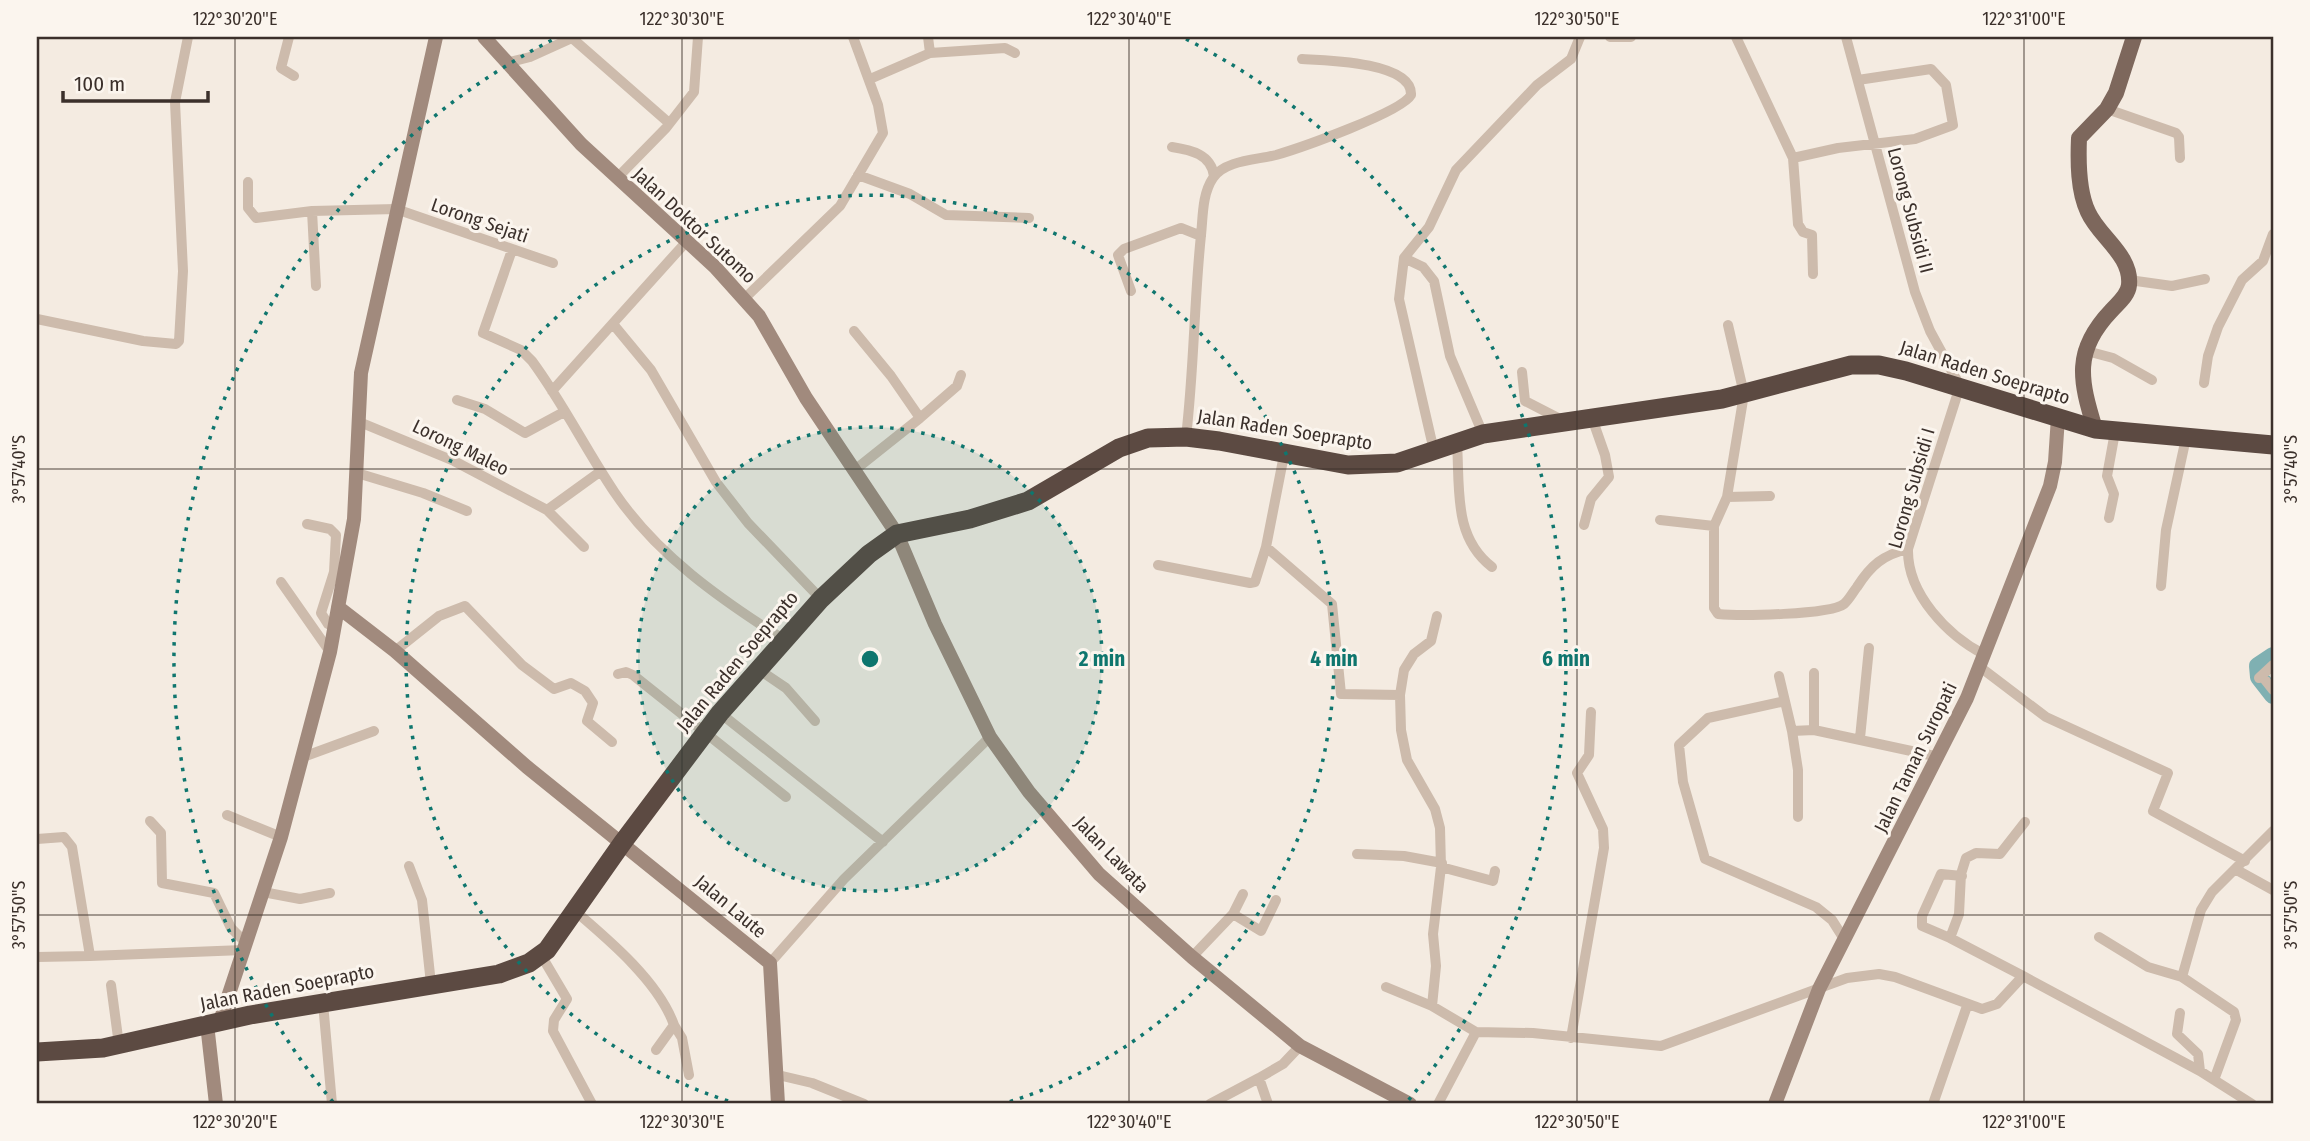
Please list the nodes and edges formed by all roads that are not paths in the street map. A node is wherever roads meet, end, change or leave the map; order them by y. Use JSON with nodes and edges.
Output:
{"nodes":[{"id":1,"x":188,"y":37,"type":"edge"},
{"id":2,"x":289,"y":37,"type":"edge"},
{"id":3,"x":436,"y":37,"type":"edge"},
{"id":4,"x":484,"y":37,"type":"edge"},
{"id":5,"x":574,"y":37,"type":"edge"},
{"id":6,"x":698,"y":37,"type":"edge"},
{"id":7,"x":853,"y":37,"type":"edge"},
{"id":8,"x":928,"y":37,"type":"edge"},
{"id":9,"x":1580,"y":37,"type":"edge"},
{"id":10,"x":1610,"y":37,"type":"edge"},
{"id":11,"x":1631,"y":37,"type":"edge"},
{"id":12,"x":1736,"y":37,"type":"edge"},
{"id":13,"x":1846,"y":37,"type":"edge"},
{"id":14,"x":2134,"y":37,"type":"edge"},
{"id":15,"x":930,"y":53,"type":"junction"},
{"id":16,"x":1015,"y":53,"type":"dead end"},
{"id":17,"x":1302,"y":58,"type":"dead end"},
{"id":18,"x":506,"y":63,"type":"junction"},
{"id":19,"x":294,"y":76,"type":"dead end"},
{"id":20,"x":870,"y":79,"type":"junction"},
{"id":21,"x":1858,"y":80,"type":"junction"},
{"id":22,"x":2107,"y":108,"type":"junction"},
{"id":23,"x":669,"y":123,"type":"junction"},
{"id":24,"x":1876,"y":145,"type":"junction"},
{"id":25,"x":1172,"y":147,"type":"dead end"},
{"id":26,"x":1793,"y":158,"type":"junction"},
{"id":27,"x":2180,"y":158,"type":"dead end"},
{"id":28,"x":858,"y":175,"type":"junction"},
{"id":29,"x":1214,"y":176,"type":"junction"},
{"id":30,"x":617,"y":178,"type":"junction"},
{"id":31,"x":248,"y":182,"type":"dead end"},
{"id":32,"x":396,"y":209,"type":"junction"},
{"id":33,"x":312,"y":211,"type":"junction"},
{"id":34,"x":1029,"y":218,"type":"dead end"},
{"id":35,"x":2273,"y":234,"type":"edge"},
{"id":36,"x":1201,"y":236,"type":"junction"},
{"id":37,"x":687,"y":241,"type":"junction"},
{"id":38,"x":512,"y":250,"type":"junction"},
{"id":39,"x":1404,"y":258,"type":"junction"},
{"id":40,"x":553,"y":263,"type":"dead end"},
{"id":41,"x":1813,"y":274,"type":"dead end"},
{"id":42,"x":2205,"y":279,"type":"dead end"},
{"id":43,"x":2129,"y":280,"type":"junction"},
{"id":44,"x":316,"y":286,"type":"dead end"},
{"id":45,"x":1131,"y":291,"type":"dead end"},
{"id":46,"x":745,"y":298,"type":"junction"},
{"id":47,"x":37,"y":319,"type":"edge"},
{"id":48,"x":613,"y":324,"type":"junction"},
{"id":49,"x":1728,"y":325,"type":"dead end"},
{"id":50,"x":854,"y":331,"type":"dead end"},
{"id":51,"x":2084,"y":351,"type":"junction"},
{"id":52,"x":1522,"y":372,"type":"dead end"},
{"id":53,"x":961,"y":375,"type":"dead end"},
{"id":54,"x":2152,"y":380,"type":"dead end"},
{"id":55,"x":2204,"y":383,"type":"dead end"},
{"id":56,"x":1960,"y":386,"type":"junction"},
{"id":57,"x":552,"y":391,"type":"junction"},
{"id":58,"x":1744,"y":394,"type":"junction"},
{"id":59,"x":457,"y":400,"type":"dead end"},
{"id":60,"x":564,"y":412,"type":"junction"},
{"id":61,"x":2058,"y":417,"type":"junction"},
{"id":62,"x":920,"y":418,"type":"junction"},
{"id":63,"x":1592,"y":418,"type":"junction"},
{"id":64,"x":357,"y":421,"type":"junction"},
{"id":65,"x":1564,"y":421,"type":"junction"},
{"id":66,"x":2095,"y":429,"type":"junction"},
{"id":67,"x":2115,"y":432,"type":"junction"},
{"id":68,"x":1483,"y":434,"type":"junction"},
{"id":69,"x":1186,"y":437,"type":"junction"},
{"id":70,"x":2186,"y":438,"type":"junction"},
{"id":71,"x":1457,"y":443,"type":"junction"},
{"id":72,"x":2273,"y":445,"type":"edge"},
{"id":73,"x":1434,"y":450,"type":"junction"},
{"id":74,"x":1284,"y":454,"type":"junction"},
{"id":75,"x":856,"y":469,"type":"junction"},
{"id":76,"x":601,"y":471,"type":"junction"},
{"id":77,"x":357,"y":473,"type":"junction"},
{"id":78,"x":1770,"y":496,"type":"dead end"},
{"id":79,"x":1727,"y":497,"type":"junction"},
{"id":80,"x":547,"y":510,"type":"junction"},
{"id":81,"x":467,"y":511,"type":"dead end"},
{"id":82,"x":2109,"y":517,"type":"dead end"},
{"id":83,"x":1660,"y":520,"type":"dead end"},
{"id":84,"x":307,"y":524,"type":"dead end"},
{"id":85,"x":1584,"y":525,"type":"dead end"},
{"id":86,"x":1714,"y":526,"type":"junction"},
{"id":87,"x":897,"y":534,"type":"junction"},
{"id":88,"x":584,"y":547,"type":"dead end"},
{"id":89,"x":1266,"y":547,"type":"junction"},
{"id":90,"x":1908,"y":549,"type":"junction"},
{"id":91,"x":1158,"y":565,"type":"dead end"},
{"id":92,"x":1492,"y":567,"type":"dead end"},
{"id":93,"x":281,"y":582,"type":"dead end"},
{"id":94,"x":2161,"y":586,"type":"dead end"},
{"id":95,"x":821,"y":599,"type":"junction"},
{"id":96,"x":338,"y":607,"type":"junction"},
{"id":97,"x":1437,"y":616,"type":"dead end"},
{"id":98,"x":335,"y":628,"type":"junction"},
{"id":99,"x":783,"y":639,"type":"junction"},
{"id":100,"x":1869,"y":648,"type":"dead end"},
{"id":101,"x":395,"y":651,"type":"junction"},
{"id":102,"x":330,"y":652,"type":"junction"},
{"id":103,"x":1983,"y":661,"type":"junction"},
{"id":104,"x":2273,"y":665,"type":"edge"},
{"id":105,"x":758,"y":669,"type":"junction"},
{"id":106,"x":1814,"y":673,"type":"dead end"},
{"id":107,"x":618,"y":674,"type":"dead end"},
{"id":108,"x":1779,"y":676,"type":"dead end"},
{"id":109,"x":2273,"y":690,"type":"edge"},
{"id":110,"x":1401,"y":695,"type":"junction"},
{"id":111,"x":1785,"y":701,"type":"junction"},
{"id":112,"x":1591,"y":712,"type":"dead end"},
{"id":113,"x":720,"y":713,"type":"junction"},
{"id":114,"x":814,"y":721,"type":"dead end"},
{"id":115,"x":1814,"y":730,"type":"junction"},
{"id":116,"x":374,"y":731,"type":"dead end"},
{"id":117,"x":1792,"y":731,"type":"junction"},
{"id":118,"x":704,"y":734,"type":"junction"},
{"id":119,"x":990,"y":737,"type":"junction"},
{"id":120,"x":1860,"y":738,"type":"junction"},
{"id":121,"x":612,"y":742,"type":"dead end"},
{"id":122,"x":303,"y":757,"type":"junction"},
{"id":123,"x":1939,"y":757,"type":"junction"},
{"id":124,"x":786,"y":797,"type":"dead end"},
{"id":125,"x":227,"y":815,"type":"dead end"},
{"id":126,"x":1798,"y":817,"type":"dead end"},
{"id":127,"x":150,"y":821,"type":"dead end"},
{"id":128,"x":2025,"y":822,"type":"dead end"},
{"id":129,"x":2273,"y":831,"type":"edge"},
{"id":130,"x":281,"y":837,"type":"junction"},
{"id":131,"x":37,"y":839,"type":"edge"},
{"id":132,"x":623,"y":842,"type":"junction"},
{"id":133,"x":883,"y":842,"type":"junction"},
{"id":134,"x":1357,"y":854,"type":"dead end"},
{"id":135,"x":2245,"y":861,"type":"junction"},
{"id":136,"x":1441,"y":865,"type":"junction"},
{"id":137,"x":409,"y":866,"type":"dead end"},
{"id":138,"x":2235,"y":869,"type":"junction"},
{"id":139,"x":1495,"y":871,"type":"dead end"},
{"id":140,"x":1962,"y":876,"type":"junction"},
{"id":141,"x":2273,"y":890,"type":"edge"},
{"id":142,"x":263,"y":892,"type":"junction"},
{"id":143,"x":330,"y":893,"type":"dead end"},
{"id":144,"x":1243,"y":894,"type":"dead end"},
{"id":145,"x":1276,"y":900,"type":"dead end"},
{"id":146,"x":575,"y":911,"type":"junction"},
{"id":147,"x":1233,"y":914,"type":"junction"},
{"id":148,"x":2099,"y":937,"type":"dead end"},
{"id":149,"x":1950,"y":938,"type":"junction"},
{"id":150,"x":1844,"y":939,"type":"junction"},
{"id":151,"x":244,"y":946,"type":"junction"},
{"id":152,"x":541,"y":955,"type":"junction"},
{"id":153,"x":90,"y":956,"type":"junction"},
{"id":154,"x":37,"y":957,"type":"edge"},
{"id":155,"x":1192,"y":957,"type":"junction"},
{"id":156,"x":770,"y":963,"type":"junction"},
{"id":157,"x":2023,"y":976,"type":"junction"},
{"id":158,"x":2182,"y":977,"type":"junction"},
{"id":159,"x":431,"y":984,"type":"junction"},
{"id":160,"x":111,"y":985,"type":"dead end"},
{"id":161,"x":1386,"y":987,"type":"dead end"},
{"id":162,"x":1819,"y":989,"type":"junction"},
{"id":163,"x":323,"y":1003,"type":"junction"},
{"id":164,"x":1432,"y":1006,"type":"junction"},
{"id":165,"x":1967,"y":1006,"type":"junction"},
{"id":166,"x":2180,"y":1013,"type":"dead end"},
{"id":167,"x":214,"y":1023,"type":"junction"},
{"id":168,"x":674,"y":1025,"type":"junction"},
{"id":169,"x":1476,"y":1032,"type":"junction"},
{"id":170,"x":1571,"y":1038,"type":"junction"},
{"id":171,"x":119,"y":1045,"type":"junction"},
{"id":172,"x":1300,"y":1046,"type":"junction"},
{"id":173,"x":656,"y":1050,"type":"dead end"},
{"id":174,"x":37,"y":1052,"type":"edge"},
{"id":175,"x":2200,"y":1071,"type":"junction"},
{"id":176,"x":689,"y":1075,"type":"dead end"},
{"id":177,"x":778,"y":1075,"type":"junction"},
{"id":178,"x":1259,"y":1078,"type":"junction"},
{"id":179,"x":2214,"y":1080,"type":"junction"},
{"id":180,"x":216,"y":1104,"type":"edge"},
{"id":181,"x":328,"y":1104,"type":"edge"},
{"id":182,"x":592,"y":1104,"type":"edge"},
{"id":183,"x":778,"y":1104,"type":"edge"},
{"id":184,"x":864,"y":1104,"type":"edge"},
{"id":185,"x":1210,"y":1104,"type":"edge"},
{"id":186,"x":1268,"y":1104,"type":"edge"},
{"id":187,"x":1410,"y":1104,"type":"edge"},
{"id":188,"x":1438,"y":1104,"type":"edge"},
{"id":189,"x":1774,"y":1104,"type":"edge"},
{"id":190,"x":1933,"y":1104,"type":"edge"},
{"id":191,"x":2252,"y":1104,"type":"edge"}],
"edges":[{"from":1,"to":47,"type":"street"},
{"from":2,"to":19,"type":"street"},
{"from":3,"to":32,"type":"street"},
{"from":4,"to":18,"type":"street","name":"Jalan Doktor Sutomo"},
{"from":5,"to":18,"type":"street"},
{"from":5,"to":23,"type":"street"},
{"from":6,"to":23,"type":"street"},
{"from":7,"to":20,"type":"street"},
{"from":8,"to":15,"type":"street"},
{"from":9,"to":39,"type":"street"},
{"from":10,"to":11,"type":"street"},
{"from":12,"to":26,"type":"street"},
{"from":13,"to":21,"type":"street","name":"Lorong Subsidi II"},
{"from":14,"to":22,"type":"main road"},
{"from":15,"to":16,"type":"street"},
{"from":15,"to":20,"type":"street"},
{"from":17,"to":29,"type":"street"},
{"from":18,"to":30,"type":"street","name":"Jalan Doktor Sutomo"},
{"from":20,"to":28,"type":"street"},
{"from":21,"to":24,"type":"street","name":"Lorong Subsidi II"},
{"from":21,"to":24,"type":"street"},
{"from":22,"to":27,"type":"street"},
{"from":22,"to":43,"type":"main road"},
{"from":23,"to":30,"type":"street"},
{"from":24,"to":26,"type":"street"},
{"from":24,"to":56,"type":"street","name":"Lorong Subsidi II"},
{"from":25,"to":29,"type":"street"},
{"from":26,"to":41,"type":"street"},
{"from":28,"to":34,"type":"street"},
{"from":28,"to":46,"type":"street"},
{"from":29,"to":36,"type":"street"},
{"from":30,"to":37,"type":"street","name":"Jalan Doktor Sutomo"},
{"from":31,"to":33,"type":"street","name":"Lorong Sejati"},
{"from":32,"to":33,"type":"street","name":"Lorong Sejati"},
{"from":32,"to":38,"type":"street","name":"Lorong Sejati"},
{"from":32,"to":64,"type":"street"},
{"from":33,"to":44,"type":"street"},
{"from":35,"to":55,"type":"street"},
{"from":36,"to":45,"type":"street"},
{"from":36,"to":69,"type":"street"},
{"from":37,"to":46,"type":"street","name":"Jalan Doktor Sutomo"},
{"from":37,"to":48,"type":"street"},
{"from":38,"to":40,"type":"street","name":"Lorong Sejati"},
{"from":38,"to":57,"type":"street"},
{"from":39,"to":68,"type":"street"},
{"from":39,"to":73,"type":"street"},
{"from":42,"to":43,"type":"street"},
{"from":43,"to":51,"type":"main road"},
{"from":46,"to":75,"type":"street","name":"Jalan Doktor Sutomo"},
{"from":48,"to":57,"type":"street"},
{"from":48,"to":95,"type":"street"},
{"from":49,"to":58,"type":"street"},
{"from":50,"to":62,"type":"street"},
{"from":51,"to":54,"type":"street"},
{"from":51,"to":66,"type":"main road"},
{"from":52,"to":65,"type":"street"},
{"from":53,"to":62,"type":"street"},
{"from":56,"to":58,"type":"highway","name":"Jalan Raden Soeprapto"},
{"from":56,"to":61,"type":"highway","name":"Jalan Raden Soeprapto"},
{"from":56,"to":90,"type":"street","name":"Lorong Subsidi I"},
{"from":57,"to":60,"type":"street"},
{"from":58,"to":63,"type":"highway","name":"Jalan Raden Soeprapto"},
{"from":58,"to":79,"type":"street"},
{"from":59,"to":60,"type":"street"},
{"from":60,"to":76,"type":"street"},
{"from":61,"to":66,"type":"highway","name":"Jalan Raden Soeprapto"},
{"from":61,"to":103,"type":"street","name":"Jalan Taman Suropati"},
{"from":62,"to":75,"type":"street"},
{"from":63,"to":65,"type":"highway","name":"Jalan Raden Soeprapto"},
{"from":63,"to":85,"type":"street"},
{"from":64,"to":77,"type":"street"},
{"from":64,"to":80,"type":"street","name":"Lorong Maleo"},
{"from":65,"to":68,"type":"highway","name":"Jalan Raden Soeprapto"},
{"from":66,"to":67,"type":"highway","name":"Jalan Raden Soeprapto"},
{"from":67,"to":70,"type":"highway","name":"Jalan Raden Soeprapto"},
{"from":67,"to":82,"type":"street"},
{"from":68,"to":71,"type":"highway","name":"Jalan Raden Soeprapto"},
{"from":69,"to":74,"type":"highway","name":"Jalan Raden Soeprapto"},
{"from":69,"to":87,"type":"highway","name":"Jalan Raden Soeprapto"},
{"from":70,"to":72,"type":"highway","name":"Jalan Raden Soeprapto"},
{"from":70,"to":94,"type":"street"},
{"from":71,"to":73,"type":"highway","name":"Jalan Raden Soeprapto"},
{"from":71,"to":92,"type":"street"},
{"from":73,"to":74,"type":"highway","name":"Jalan Raden Soeprapto"},
{"from":74,"to":89,"type":"street"},
{"from":75,"to":87,"type":"street","name":"Jalan Doktor Sutomo"},
{"from":76,"to":80,"type":"street"},
{"from":76,"to":99,"type":"street"},
{"from":77,"to":81,"type":"street"},
{"from":77,"to":96,"type":"street"},
{"from":78,"to":79,"type":"street"},
{"from":79,"to":86,"type":"street"},
{"from":80,"to":88,"type":"street","name":"Lorong Maleo"},
{"from":83,"to":86,"type":"street"},
{"from":84,"to":98,"type":"street"},
{"from":86,"to":90,"type":"street"},
{"from":87,"to":95,"type":"highway","name":"Jalan Raden Soeprapto"},
{"from":87,"to":119,"type":"street","name":"Jalan Lawata"},
{"from":89,"to":91,"type":"street"},
{"from":89,"to":110,"type":"street"},
{"from":90,"to":103,"type":"street","name":"Lorong Subsidi I"},
{"from":93,"to":102,"type":"street"},
{"from":95,"to":99,"type":"highway","name":"Jalan Raden Soeprapto"},
{"from":96,"to":98,"type":"street"},
{"from":96,"to":101,"type":"street","name":"Jalan Laute"},
{"from":97,"to":110,"type":"street"},
{"from":98,"to":102,"type":"street"},
{"from":99,"to":105,"type":"highway","name":"Jalan Raden Soeprapto"},
{"from":100,"to":120,"type":"street"},
{"from":101,"to":121,"type":"street"},
{"from":101,"to":132,"type":"street","name":"Jalan Laute"},
{"from":102,"to":122,"type":"street"},
{"from":103,"to":123,"type":"street","name":"Jalan Taman Suropati"},
{"from":103,"to":135,"type":"street","name":"Lorong Subsidi I"},
{"from":104,"to":109,"type":"street"},
{"from":105,"to":113,"type":"highway","name":"Jalan Raden Soeprapto"},
{"from":105,"to":114,"type":"street"},
{"from":106,"to":115,"type":"street"},
{"from":107,"to":118,"type":"street"},
{"from":108,"to":111,"type":"street"},
{"from":110,"to":136,"type":"street"},
{"from":111,"to":117,"type":"street"},
{"from":111,"to":150,"type":"street"},
{"from":112,"to":170,"type":"street"},
{"from":113,"to":118,"type":"highway","name":"Jalan Raden Soeprapto"},
{"from":113,"to":133,"type":"street"},
{"from":115,"to":117,"type":"street"},
{"from":115,"to":120,"type":"street"},
{"from":116,"to":122,"type":"street"},
{"from":117,"to":126,"type":"street"},
{"from":118,"to":124,"type":"street"},
{"from":118,"to":132,"type":"highway","name":"Jalan Raden Soeprapto"},
{"from":119,"to":133,"type":"street"},
{"from":119,"to":155,"type":"street","name":"Jalan Lawata"},
{"from":120,"to":123,"type":"street"},
{"from":122,"to":130,"type":"street"},
{"from":123,"to":150,"type":"street","name":"Jalan Taman Suropati"},
{"from":125,"to":130,"type":"street"},
{"from":127,"to":151,"type":"street"},
{"from":128,"to":140,"type":"street"},
{"from":129,"to":135,"type":"street"},
{"from":130,"to":142,"type":"street"},
{"from":131,"to":153,"type":"street"},
{"from":132,"to":146,"type":"highway","name":"Jalan Raden Soeprapto"},
{"from":132,"to":156,"type":"street","name":"Jalan Laute"},
{"from":133,"to":156,"type":"street"},
{"from":134,"to":136,"type":"street"},
{"from":135,"to":138,"type":"street"},
{"from":136,"to":139,"type":"street"},
{"from":136,"to":164,"type":"street"},
{"from":137,"to":159,"type":"street"},
{"from":138,"to":141,"type":"street"},
{"from":138,"to":158,"type":"street"},
{"from":140,"to":149,"type":"street"},
{"from":140,"to":149,"type":"street"},
{"from":142,"to":143,"type":"street"},
{"from":142,"to":151,"type":"street"},
{"from":144,"to":147,"type":"street"},
{"from":145,"to":147,"type":"street"},
{"from":146,"to":152,"type":"highway","name":"Jalan Raden Soeprapto"},
{"from":146,"to":168,"type":"street"},
{"from":147,"to":155,"type":"street"},
{"from":148,"to":158,"type":"street"},
{"from":149,"to":157,"type":"street"},
{"from":150,"to":162,"type":"street","name":"Jalan Taman Suropati"},
{"from":151,"to":153,"type":"street"},
{"from":151,"to":167,"type":"street"},
{"from":152,"to":159,"type":"highway","name":"Jalan Raden Soeprapto"},
{"from":152,"to":182,"type":"street"},
{"from":153,"to":154,"type":"street"},
{"from":155,"to":172,"type":"street","name":"Jalan Lawata"},
{"from":156,"to":177,"type":"street","name":"Jalan Laute"},
{"from":157,"to":165,"type":"street"},
{"from":157,"to":175,"type":"street"},
{"from":158,"to":179,"type":"street"},
{"from":159,"to":163,"type":"highway","name":"Jalan Raden Soeprapto"},
{"from":160,"to":171,"type":"street"},
{"from":161,"to":164,"type":"street"},
{"from":162,"to":165,"type":"street"},
{"from":162,"to":170,"type":"street"},
{"from":162,"to":189,"type":"street","name":"Jalan Taman Suropati"},
{"from":163,"to":167,"type":"highway","name":"Jalan Raden Soeprapto"},
{"from":163,"to":181,"type":"street"},
{"from":164,"to":169,"type":"street"},
{"from":165,"to":190,"type":"street"},
{"from":166,"to":175,"type":"street"},
{"from":167,"to":171,"type":"highway","name":"Jalan Raden Soeprapto"},
{"from":167,"to":180,"type":"street"},
{"from":168,"to":173,"type":"street"},
{"from":168,"to":176,"type":"street"},
{"from":169,"to":170,"type":"street"},
{"from":169,"to":188,"type":"street"},
{"from":171,"to":174,"type":"highway","name":"Jalan Raden Soeprapto"},
{"from":172,"to":178,"type":"street"},
{"from":172,"to":187,"type":"street","name":"Jalan Lawata"},
{"from":175,"to":179,"type":"street"},
{"from":177,"to":183,"type":"street","name":"Jalan Laute"},
{"from":177,"to":184,"type":"street"},
{"from":178,"to":185,"type":"street"},
{"from":178,"to":186,"type":"street"},
{"from":179,"to":191,"type":"street"}]}
